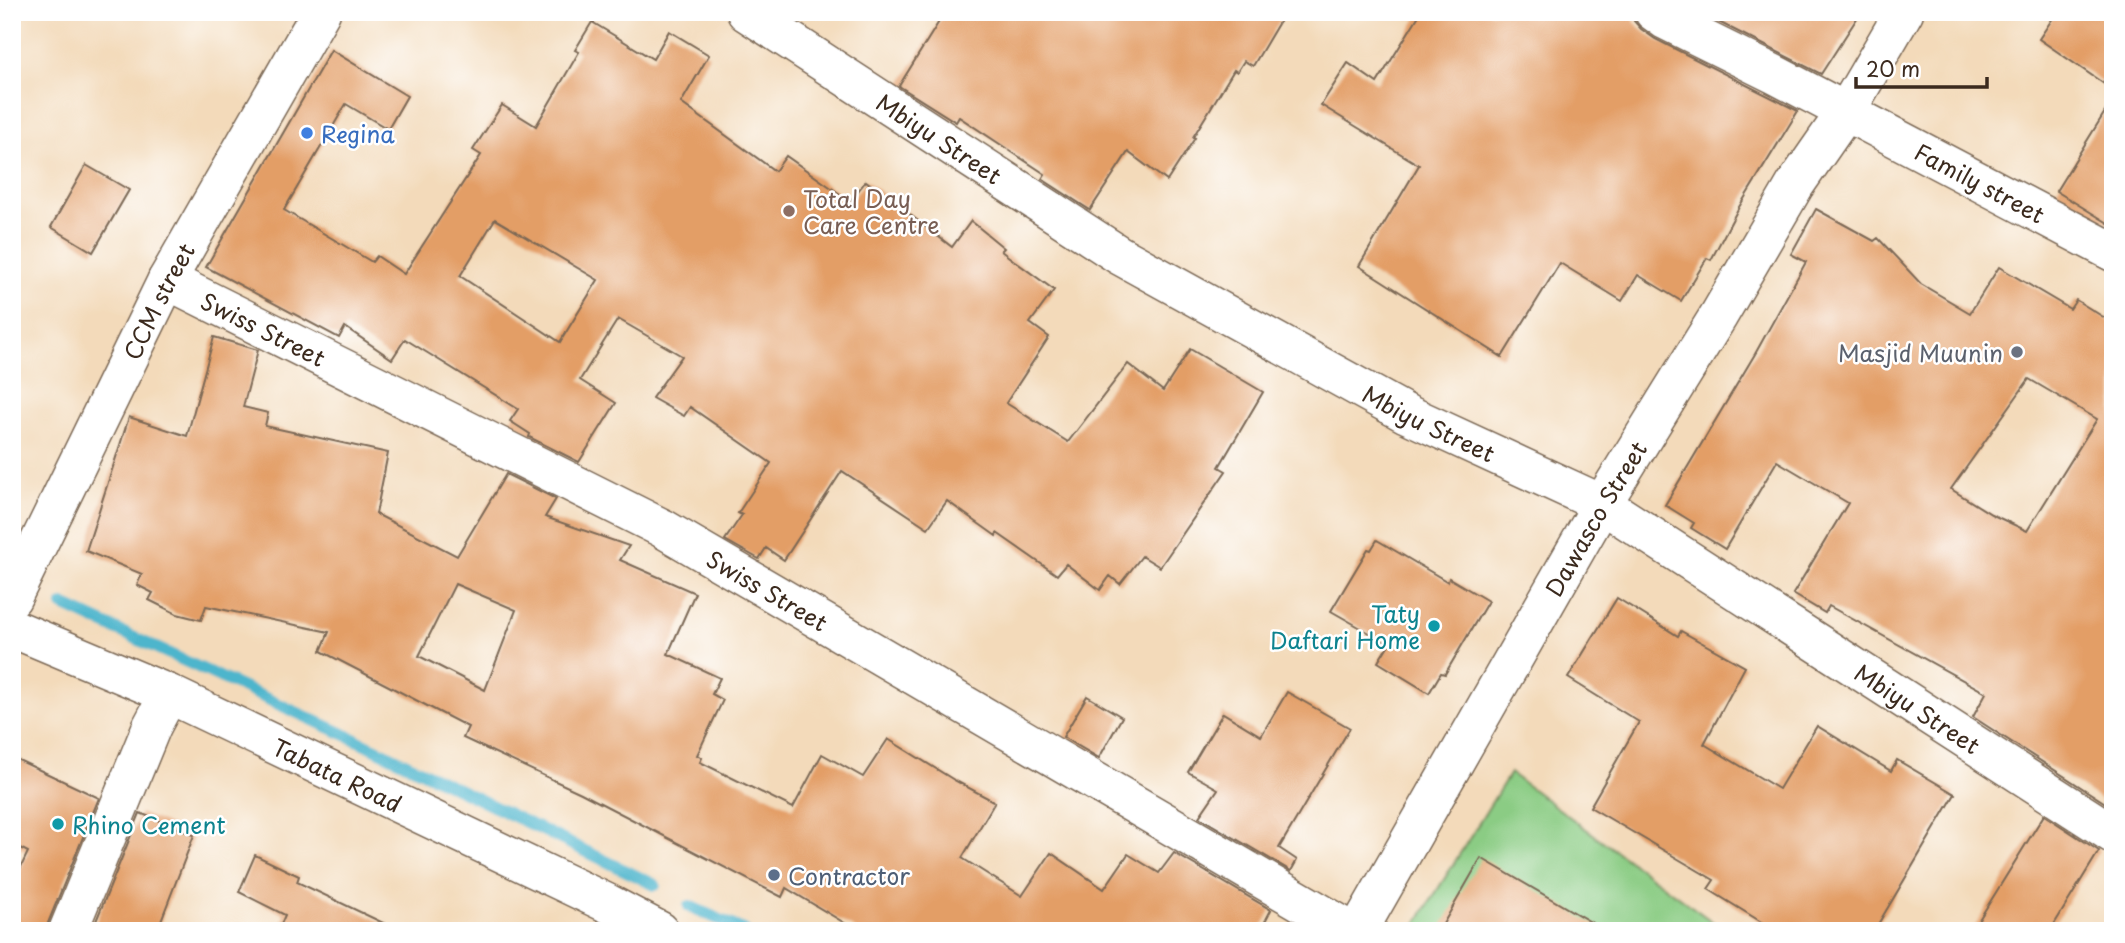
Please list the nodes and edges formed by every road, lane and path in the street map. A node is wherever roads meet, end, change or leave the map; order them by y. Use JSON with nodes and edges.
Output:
{"nodes":[{"id":1,"x":321,"y":12,"type":"edge"},
{"id":2,"x":746,"y":12,"type":"edge"},
{"id":3,"x":1654,"y":12,"type":"edge"},
{"id":4,"x":1904,"y":12,"type":"edge"},
{"id":5,"x":1845,"y":113,"type":"junction"},
{"id":6,"x":2113,"y":252,"type":"edge"},
{"id":7,"x":167,"y":280,"type":"junction"},
{"id":8,"x":1602,"y":504,"type":"junction"},
{"id":9,"x":12,"y":598,"type":"edge"},
{"id":10,"x":12,"y":628,"type":"edge"},
{"id":11,"x":169,"y":694,"type":"junction"},
{"id":12,"x":2113,"y":834,"type":"edge"},
{"id":13,"x":68,"y":931,"type":"edge"},
{"id":14,"x":660,"y":931,"type":"edge"},
{"id":15,"x":1351,"y":931,"type":"edge"},
{"id":16,"x":1358,"y":931,"type":"edge"}],
"edges":[{"from":1,"to":7,"type":"street","name":"CCM street"},
{"from":2,"to":8,"type":"street","name":"Mbiyu Street"},
{"from":3,"to":5,"type":"street","name":"Family street"},
{"from":4,"to":5,"type":"street","name":"Dawasco Street"},
{"from":5,"to":6,"type":"street","name":"Family street"},
{"from":5,"to":8,"type":"street","name":"Dawasco Street"},
{"from":7,"to":9,"type":"street","name":"CCM street"},
{"from":7,"to":15,"type":"street","name":"Swiss Street"},
{"from":8,"to":12,"type":"street","name":"Mbiyu Street"},
{"from":8,"to":16,"type":"street","name":"Dawasco Street"},
{"from":10,"to":11,"type":"street","name":"Tabata Road"},
{"from":11,"to":13,"type":"street"},
{"from":11,"to":14,"type":"street","name":"Tabata Road"}]}
